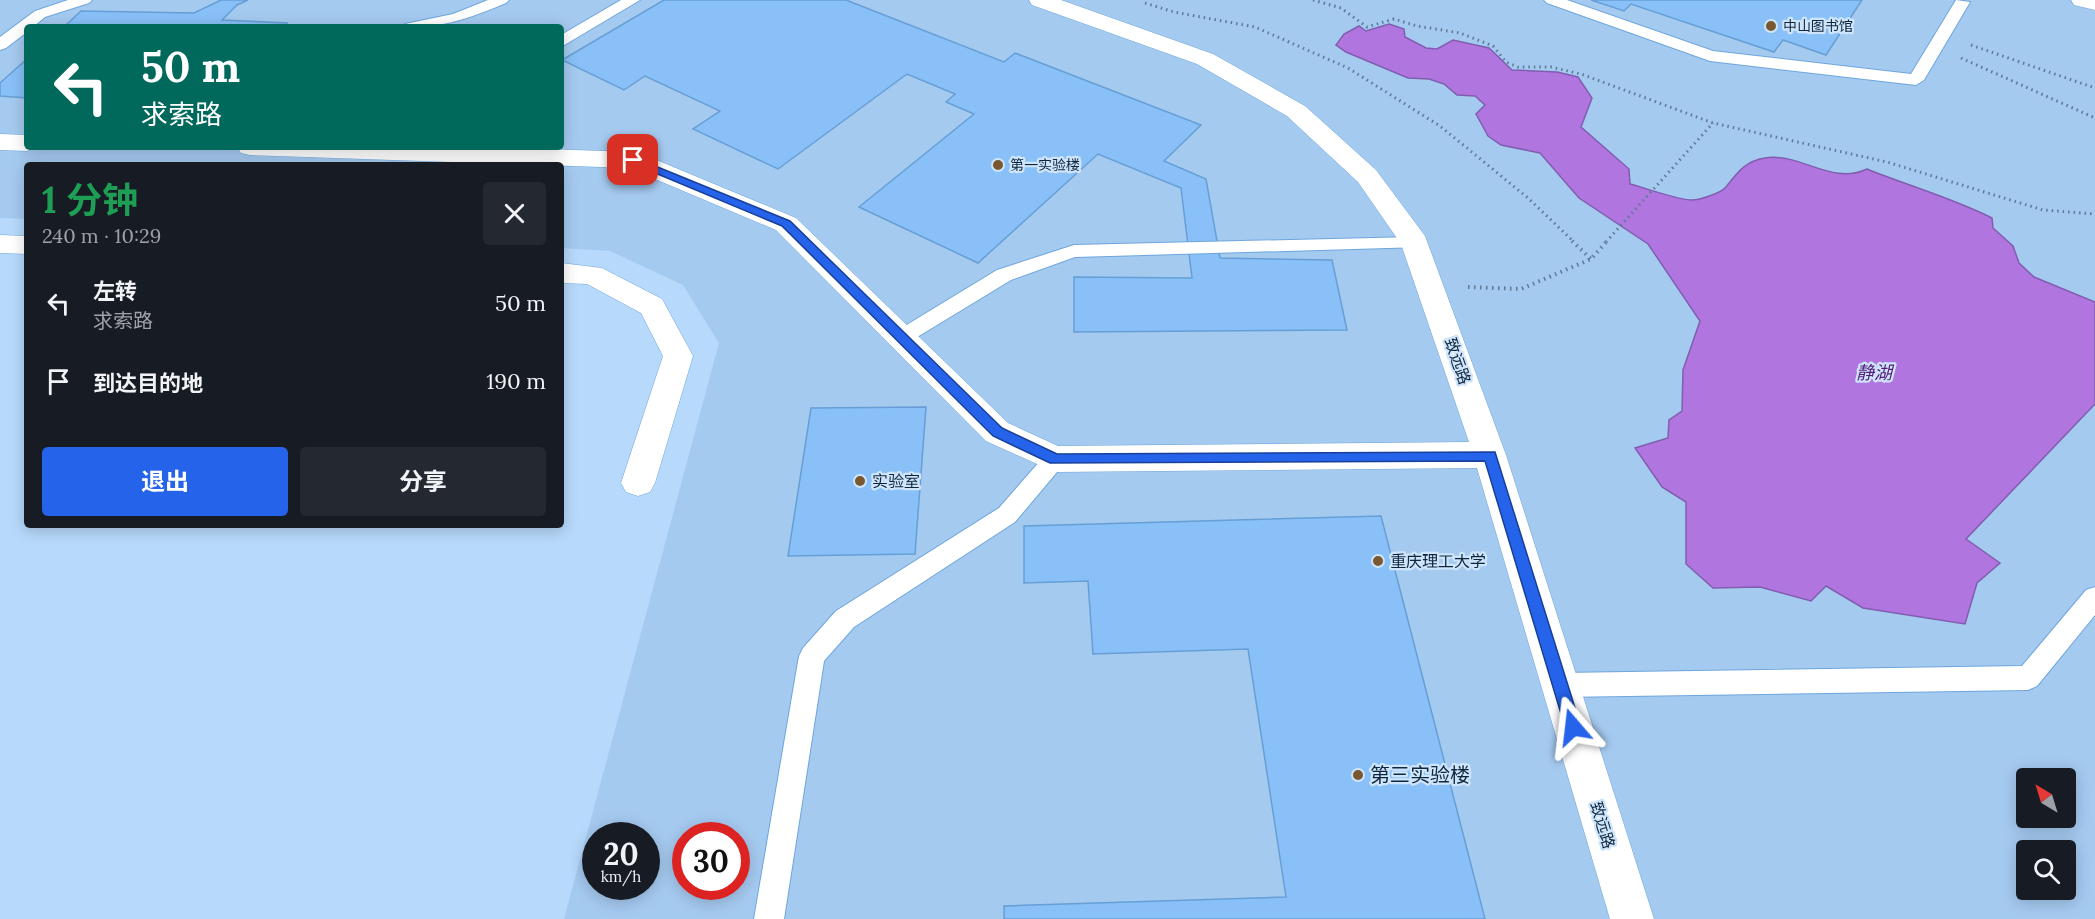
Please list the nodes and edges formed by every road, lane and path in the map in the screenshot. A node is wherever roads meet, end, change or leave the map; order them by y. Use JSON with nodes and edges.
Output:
{"nodes":[{"id":1,"x":84,"y":0,"type":"edge"},
{"id":2,"x":501,"y":0,"type":"edge"},
{"id":3,"x":632,"y":0,"type":"edge"},
{"id":4,"x":1040,"y":0,"type":"edge"},
{"id":5,"x":1312,"y":0,"type":"edge"},
{"id":6,"x":1552,"y":0,"type":"edge"},
{"id":7,"x":2082,"y":0,"type":"edge"},
{"id":8,"x":1962,"y":2,"type":"dead end"},
{"id":9,"x":1144,"y":3,"type":"dead end"},
{"id":10,"x":2095,"y":3,"type":"edge"},
{"id":11,"x":27,"y":24,"type":"edge"},
{"id":12,"x":426,"y":24,"type":"edge"},
{"id":13,"x":24,"y":26,"type":"edge"},
{"id":14,"x":564,"y":40,"type":"edge"},
{"id":15,"x":1939,"y":41,"type":"junction"},
{"id":16,"x":0,"y":45,"type":"edge"},
{"id":17,"x":2095,"y":88,"type":"edge"},
{"id":18,"x":2095,"y":118,"type":"edge"},
{"id":19,"x":1713,"y":123,"type":"junction"},
{"id":20,"x":0,"y":142,"type":"edge"},
{"id":21,"x":24,"y":142,"type":"edge"},
{"id":22,"x":401,"y":150,"type":"edge"},
{"id":23,"x":2095,"y":214,"type":"edge"},
{"id":24,"x":1415,"y":243,"type":"junction"},
{"id":25,"x":0,"y":244,"type":"edge"},
{"id":26,"x":24,"y":246,"type":"edge"},
{"id":27,"x":1591,"y":259,"type":"junction"},
{"id":28,"x":564,"y":273,"type":"edge"},
{"id":29,"x":1432,"y":287,"type":"junction"},
{"id":30,"x":902,"y":338,"type":"junction"},
{"id":31,"x":1490,"y":455,"type":"junction"},
{"id":32,"x":1055,"y":459,"type":"junction"},
{"id":33,"x":638,"y":483,"type":"dead end"},
{"id":34,"x":2095,"y":597,"type":"edge"},
{"id":35,"x":1560,"y":685,"type":"junction"},
{"id":36,"x":769,"y":919,"type":"edge"},
{"id":37,"x":1632,"y":919,"type":"edge"}],
"edges":[{"from":1,"to":11,"type":"lane"},
{"from":2,"to":12,"type":"lane"},
{"from":3,"to":14,"type":"lane"},
{"from":4,"to":24,"type":"street","name":"致远路"},
{"from":5,"to":19,"type":"path"},
{"from":6,"to":15,"type":"lane"},
{"from":7,"to":10,"type":"street"},
{"from":8,"to":15,"type":"lane"},
{"from":9,"to":27,"type":"path"},
{"from":13,"to":16,"type":"lane"},
{"from":15,"to":17,"type":"path"},
{"from":15,"to":18,"type":"path"},
{"from":19,"to":23,"type":"path"},
{"from":19,"to":27,"type":"path"},
{"from":20,"to":21,"type":"street"},
{"from":22,"to":30,"type":"street"},
{"from":24,"to":29,"type":"street","name":"致远路"},
{"from":24,"to":30,"type":"lane"},
{"from":25,"to":26,"type":"street"},
{"from":27,"to":29,"type":"path"},
{"from":28,"to":33,"type":"street"},
{"from":29,"to":31,"type":"street","name":"致远路"},
{"from":30,"to":32,"type":"street"},
{"from":31,"to":32,"type":"street"},
{"from":31,"to":35,"type":"street","name":"致远路"},
{"from":32,"to":36,"type":"lane"},
{"from":34,"to":35,"type":"lane"},
{"from":35,"to":37,"type":"street","name":"致远路"}]}
